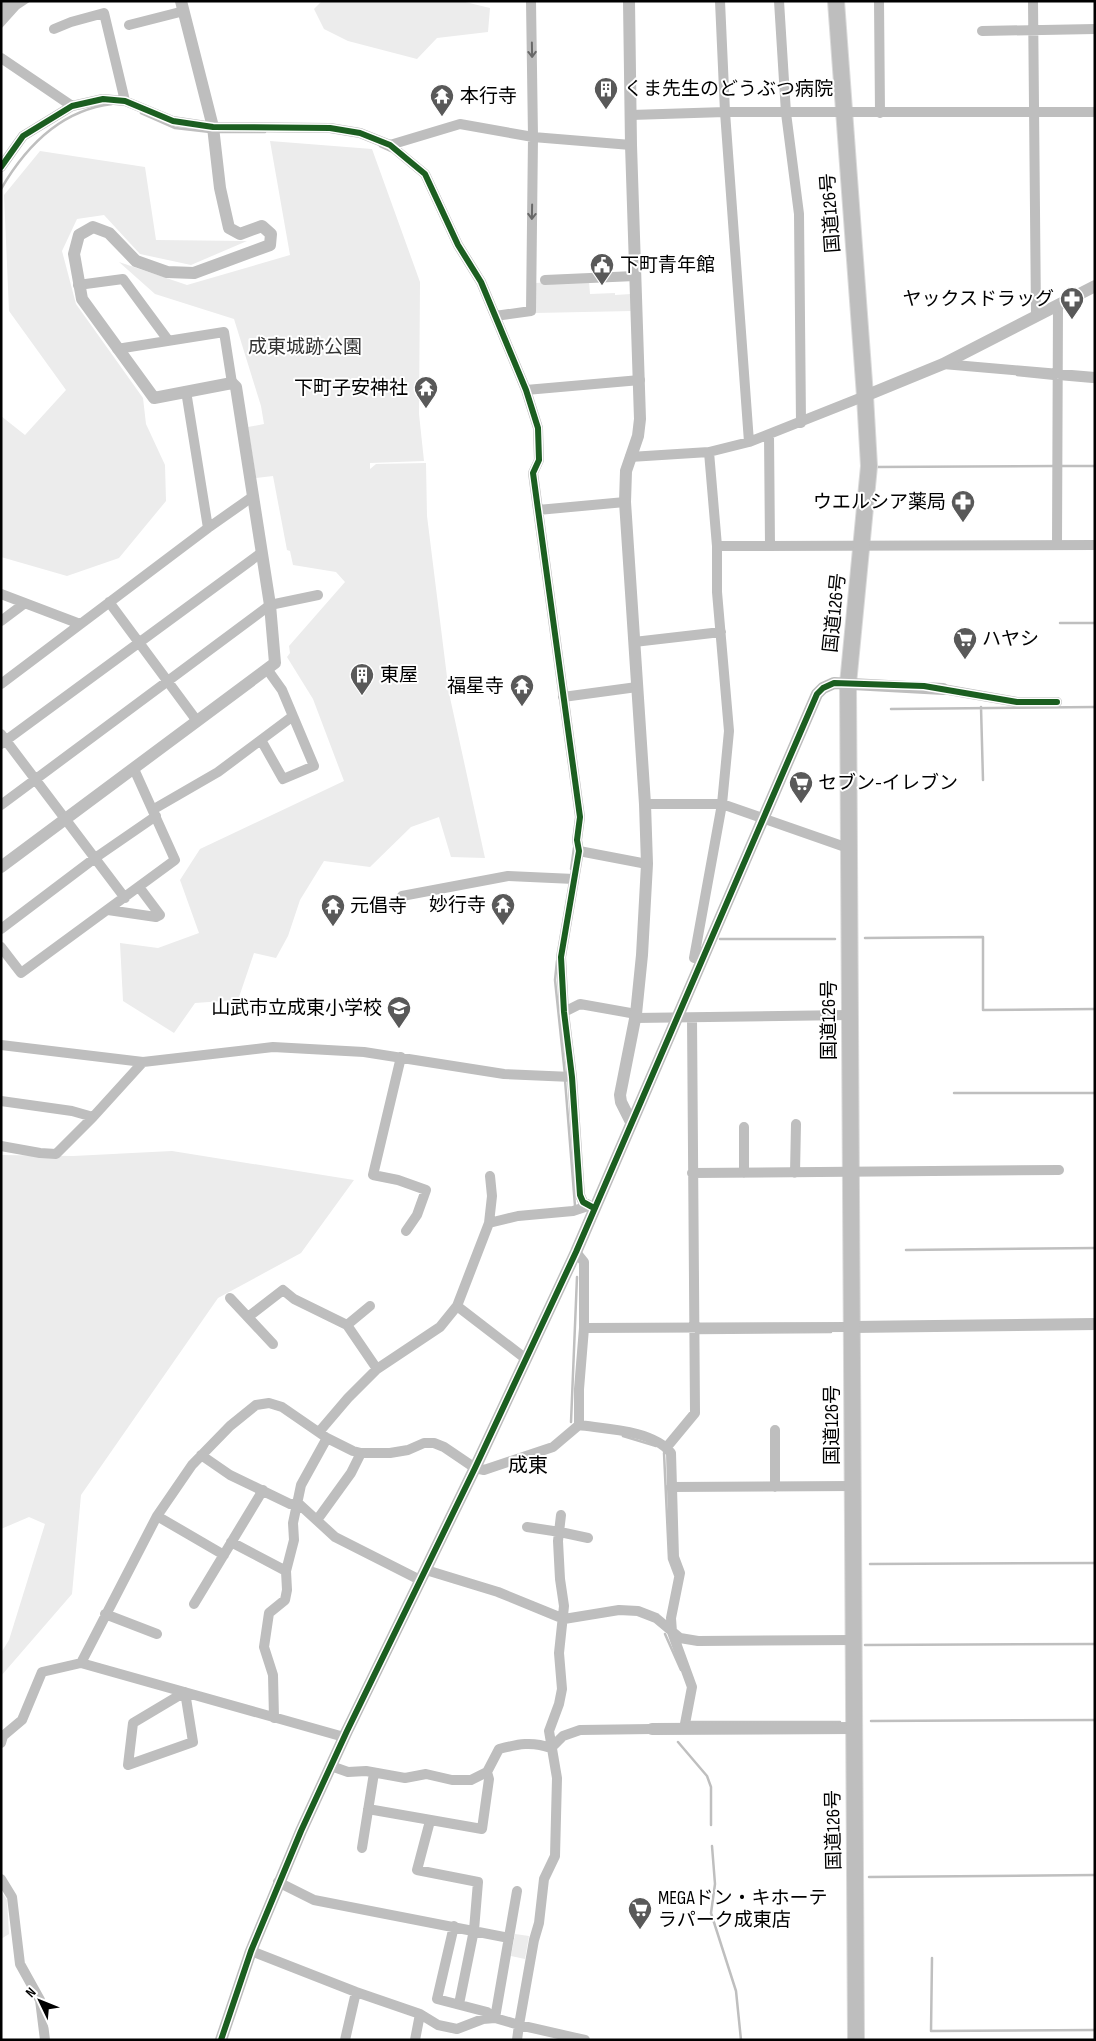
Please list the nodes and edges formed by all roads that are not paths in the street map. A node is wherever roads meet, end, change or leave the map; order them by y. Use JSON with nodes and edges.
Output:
{"nodes":[{"id":1,"x":532,"y":1,"type":"edge"},
{"id":2,"x":629,"y":1,"type":"edge"},
{"id":3,"x":720,"y":1,"type":"edge"},
{"id":4,"x":778,"y":1,"type":"edge"},
{"id":5,"x":836,"y":1,"type":"edge"},
{"id":6,"x":879,"y":1,"type":"edge"},
{"id":7,"x":1033,"y":1,"type":"edge"},
{"id":8,"x":183,"y":6,"type":"edge"},
{"id":9,"x":129,"y":25,"type":"dead end"},
{"id":10,"x":1095,"y":28,"type":"edge"},
{"id":11,"x":54,"y":29,"type":"dead end"},
{"id":12,"x":1032,"y":29,"type":"junction"},
{"id":13,"x":982,"y":31,"type":"dead end"},
{"id":14,"x":1,"y":58,"type":"edge"},
{"id":15,"x":125,"y":101,"type":"junction"},
{"id":16,"x":72,"y":106,"type":"junction"},
{"id":17,"x":725,"y":112,"type":"junction"},
{"id":18,"x":843,"y":112,"type":"junction"},
{"id":19,"x":1034,"y":112,"type":"junction"},
{"id":20,"x":1095,"y":112,"type":"edge"},
{"id":21,"x":786,"y":113,"type":"junction"},
{"id":22,"x":880,"y":113,"type":"junction"},
{"id":23,"x":631,"y":115,"type":"junction"},
{"id":24,"x":214,"y":130,"type":"junction"},
{"id":25,"x":533,"y":137,"type":"junction"},
{"id":26,"x":390,"y":145,"type":"junction"},
{"id":27,"x":631,"y":145,"type":"junction"},
{"id":28,"x":1,"y":167,"type":"edge"},
{"id":29,"x":636,"y":276,"type":"junction"},
{"id":30,"x":545,"y":280,"type":"dead end"},
{"id":31,"x":78,"y":285,"type":"junction"},
{"id":32,"x":1095,"y":286,"type":"edge"},
{"id":33,"x":1058,"y":305,"type":"junction"},
{"id":34,"x":495,"y":316,"type":"junction"},
{"id":35,"x":1036,"y":316,"type":"junction"},
{"id":36,"x":168,"y":340,"type":"junction"},
{"id":37,"x":117,"y":349,"type":"junction"},
{"id":38,"x":943,"y":364,"type":"junction"},
{"id":39,"x":1057,"y":374,"type":"junction"},
{"id":40,"x":1095,"y":377,"type":"edge"},
{"id":41,"x":640,"y":380,"type":"junction"},
{"id":42,"x":232,"y":383,"type":"junction"},
{"id":43,"x":526,"y":390,"type":"junction"},
{"id":44,"x":186,"y":391,"type":"junction"},
{"id":45,"x":865,"y":396,"type":"junction"},
{"id":46,"x":802,"y":423,"type":"junction"},
{"id":47,"x":769,"y":435,"type":"junction"},
{"id":48,"x":749,"y":442,"type":"junction"},
{"id":49,"x":709,"y":452,"type":"junction"},
{"id":50,"x":630,"y":457,"type":"junction"},
{"id":51,"x":252,"y":497,"type":"junction"},
{"id":52,"x":625,"y":502,"type":"junction"},
{"id":53,"x":541,"y":509,"type":"junction"},
{"id":54,"x":208,"y":528,"type":"junction"},
{"id":55,"x":1057,"y":545,"type":"junction"},
{"id":56,"x":1095,"y":545,"type":"edge"},
{"id":57,"x":717,"y":546,"type":"junction"},
{"id":58,"x":770,"y":546,"type":"junction"},
{"id":59,"x":862,"y":546,"type":"junction"},
{"id":60,"x":261,"y":553,"type":"junction"},
{"id":61,"x":1,"y":594,"type":"edge"},
{"id":62,"x":318,"y":595,"type":"dead end"},
{"id":63,"x":109,"y":602,"type":"junction"},
{"id":64,"x":25,"y":603,"type":"junction"},
{"id":65,"x":270,"y":605,"type":"junction"},
{"id":66,"x":1,"y":621,"type":"edge"},
{"id":67,"x":80,"y":624,"type":"junction"},
{"id":68,"x":720,"y":632,"type":"junction"},
{"id":69,"x":634,"y":642,"type":"junction"},
{"id":70,"x":138,"y":643,"type":"junction"},
{"id":71,"x":267,"y":669,"type":"junction"},
{"id":72,"x":167,"y":681,"type":"junction"},
{"id":73,"x":1,"y":684,"type":"edge"},
{"id":74,"x":848,"y":684,"type":"junction"},
{"id":75,"x":637,"y":688,"type":"junction"},
{"id":76,"x":943,"y":689,"type":"joint"},
{"id":77,"x":566,"y":697,"type":"junction"},
{"id":78,"x":1057,"y":702,"type":"dead end"},
{"id":79,"x":293,"y":716,"type":"junction"},
{"id":80,"x":197,"y":721,"type":"junction"},
{"id":81,"x":3,"y":740,"type":"edge"},
{"id":82,"x":261,"y":740,"type":"junction"},
{"id":83,"x":134,"y":769,"type":"junction"},
{"id":84,"x":36,"y":780,"type":"junction"},
{"id":85,"x":645,"y":804,"type":"junction"},
{"id":86,"x":722,"y":804,"type":"junction"},
{"id":87,"x":1,"y":805,"type":"edge"},
{"id":88,"x":155,"y":812,"type":"junction"},
{"id":89,"x":66,"y":819,"type":"junction"},
{"id":90,"x":762,"y":819,"type":"junction"},
{"id":91,"x":578,"y":847,"type":"junction"},
{"id":92,"x":848,"y":848,"type":"junction"},
{"id":93,"x":96,"y":858,"type":"junction"},
{"id":94,"x":646,"y":864,"type":"junction"},
{"id":95,"x":1,"y":867,"type":"edge"},
{"id":96,"x":574,"y":879,"type":"junction"},
{"id":97,"x":139,"y":887,"type":"junction"},
{"id":98,"x":402,"y":896,"type":"dead end"},
{"id":99,"x":125,"y":898,"type":"junction"},
{"id":100,"x":108,"y":910,"type":"junction"},
{"id":101,"x":1,"y":929,"type":"edge"},
{"id":102,"x":1,"y":947,"type":"edge"},
{"id":103,"x":702,"y":960,"type":"junction"},
{"id":104,"x":564,"y":1012,"type":"junction"},
{"id":105,"x":849,"y":1015,"type":"junction"},
{"id":106,"x":636,"y":1016,"type":"junction"},
{"id":107,"x":677,"y":1018,"type":"junction"},
{"id":108,"x":692,"y":1018,"type":"junction"},
{"id":109,"x":1,"y":1045,"type":"edge"},
{"id":110,"x":401,"y":1057,"type":"junction"},
{"id":111,"x":143,"y":1062,"type":"junction"},
{"id":112,"x":567,"y":1077,"type":"junction"},
{"id":113,"x":1,"y":1101,"type":"edge"},
{"id":114,"x":93,"y":1117,"type":"junction"},
{"id":115,"x":631,"y":1122,"type":"junction"},
{"id":116,"x":796,"y":1124,"type":"dead end"},
{"id":117,"x":744,"y":1127,"type":"dead end"},
{"id":118,"x":1,"y":1146,"type":"edge"},
{"id":119,"x":1059,"y":1170,"type":"dead end"},
{"id":120,"x":692,"y":1173,"type":"junction"},
{"id":121,"x":744,"y":1173,"type":"junction"},
{"id":122,"x":795,"y":1173,"type":"junction"},
{"id":123,"x":850,"y":1173,"type":"junction"},
{"id":124,"x":490,"y":1176,"type":"dead end"},
{"id":125,"x":591,"y":1207,"type":"junction"},
{"id":126,"x":488,"y":1223,"type":"junction"},
{"id":127,"x":406,"y":1231,"type":"dead end"},
{"id":128,"x":576,"y":1252,"type":"junction"},
{"id":129,"x":230,"y":1298,"type":"dead end"},
{"id":130,"x":370,"y":1306,"type":"dead end"},
{"id":131,"x":458,"y":1306,"type":"junction"},
{"id":132,"x":248,"y":1316,"type":"junction"},
{"id":133,"x":1095,"y":1324,"type":"edge"},
{"id":134,"x":347,"y":1325,"type":"junction"},
{"id":135,"x":584,"y":1328,"type":"junction"},
{"id":136,"x":852,"y":1328,"type":"junction"},
{"id":137,"x":694,"y":1329,"type":"junction"},
{"id":138,"x":273,"y":1344,"type":"dead end"},
{"id":139,"x":526,"y":1360,"type":"junction"},
{"id":140,"x":377,"y":1369,"type":"junction"},
{"id":141,"x":579,"y":1425,"type":"junction"},
{"id":142,"x":775,"y":1430,"type":"dead end"},
{"id":143,"x":323,"y":1435,"type":"junction"},
{"id":144,"x":666,"y":1448,"type":"junction"},
{"id":145,"x":361,"y":1453,"type":"junction"},
{"id":146,"x":201,"y":1455,"type":"junction"},
{"id":147,"x":475,"y":1468,"type":"junction"},
{"id":148,"x":853,"y":1486,"type":"junction"},
{"id":149,"x":671,"y":1487,"type":"junction"},
{"id":150,"x":775,"y":1487,"type":"junction"},
{"id":151,"x":263,"y":1490,"type":"junction"},
{"id":152,"x":298,"y":1504,"type":"junction"},
{"id":153,"x":562,"y":1515,"type":"dead end"},
{"id":154,"x":157,"y":1516,"type":"junction"},
{"id":155,"x":317,"y":1520,"type":"junction"},
{"id":156,"x":527,"y":1527,"type":"dead end"},
{"id":157,"x":560,"y":1532,"type":"junction"},
{"id":158,"x":588,"y":1538,"type":"dead end"},
{"id":159,"x":231,"y":1542,"type":"junction"},
{"id":160,"x":224,"y":1555,"type":"junction"},
{"id":161,"x":286,"y":1571,"type":"junction"},
{"id":162,"x":423,"y":1575,"type":"junction"},
{"id":163,"x":194,"y":1604,"type":"dead end"},
{"id":164,"x":105,"y":1614,"type":"junction"},
{"id":165,"x":564,"y":1619,"type":"junction"},
{"id":166,"x":672,"y":1632,"type":"junction"},
{"id":167,"x":157,"y":1634,"type":"dead end"},
{"id":168,"x":853,"y":1640,"type":"junction"},
{"id":169,"x":81,"y":1663,"type":"junction"},
{"id":170,"x":185,"y":1692,"type":"junction"},
{"id":171,"x":274,"y":1718,"type":"junction"},
{"id":172,"x":853,"y":1728,"type":"junction"},
{"id":173,"x":652,"y":1729,"type":"joint"},
{"id":174,"x":684,"y":1729,"type":"junction"},
{"id":175,"x":344,"y":1737,"type":"junction"},
{"id":176,"x":1,"y":1742,"type":"edge"},
{"id":177,"x":551,"y":1748,"type":"junction"},
{"id":178,"x":331,"y":1766,"type":"junction"},
{"id":179,"x":486,"y":1772,"type":"junction"},
{"id":180,"x":374,"y":1773,"type":"junction"},
{"id":181,"x":368,"y":1810,"type":"junction"},
{"id":182,"x":430,"y":1821,"type":"junction"},
{"id":183,"x":362,"y":1848,"type":"dead end"},
{"id":184,"x":1,"y":1879,"type":"edge"},
{"id":185,"x":278,"y":1882,"type":"junction"},
{"id":186,"x":517,"y":1891,"type":"dead end"},
{"id":187,"x":454,"y":1926,"type":"junction"},
{"id":188,"x":474,"y":1930,"type":"junction"},
{"id":189,"x":509,"y":1938,"type":"junction"},
{"id":190,"x":252,"y":1951,"type":"junction"},
{"id":191,"x":356,"y":1992,"type":"junction"},
{"id":192,"x":459,"y":2004,"type":"junction"},
{"id":193,"x":420,"y":2014,"type":"junction"},
{"id":194,"x":496,"y":2018,"type":"junction"},
{"id":195,"x":519,"y":2025,"type":"junction"},
{"id":196,"x":45,"y":2040,"type":"edge"},
{"id":197,"x":221,"y":2040,"type":"edge"},
{"id":198,"x":345,"y":2040,"type":"edge"},
{"id":199,"x":415,"y":2040,"type":"edge"},
{"id":200,"x":517,"y":2040,"type":"edge"},
{"id":201,"x":585,"y":2040,"type":"edge"},
{"id":202,"x":856,"y":2040,"type":"edge"}],
"edges":[{"from":1,"to":25,"type":"street","one_way":true},
{"from":2,"to":23,"type":"street"},
{"from":3,"to":17,"type":"street"},
{"from":4,"to":21,"type":"street"},
{"from":5,"to":18,"type":"highway","name":"国道126号"},
{"from":6,"to":22,"type":"street"},
{"from":7,"to":12,"type":"street"},
{"from":8,"to":9,"type":"street"},
{"from":8,"to":24,"type":"street"},
{"from":10,"to":12,"type":"street"},
{"from":11,"to":15,"type":"street"},
{"from":12,"to":13,"type":"street"},
{"from":12,"to":19,"type":"street"},
{"from":14,"to":16,"type":"street"},
{"from":15,"to":16,"type":"street"},
{"from":15,"to":24,"type":"street"},
{"from":16,"to":28,"type":"street"},
{"from":17,"to":21,"type":"street"},
{"from":17,"to":23,"type":"street"},
{"from":17,"to":48,"type":"street"},
{"from":18,"to":21,"type":"street"},
{"from":18,"to":22,"type":"street"},
{"from":18,"to":45,"type":"highway","name":"国道126号"},
{"from":19,"to":20,"type":"street"},
{"from":19,"to":22,"type":"street"},
{"from":19,"to":35,"type":"street"},
{"from":21,"to":46,"type":"street"},
{"from":23,"to":27,"type":"street"},
{"from":24,"to":26,"type":"street"},
{"from":24,"to":31,"type":"street"},
{"from":25,"to":26,"type":"street"},
{"from":25,"to":27,"type":"street"},
{"from":25,"to":34,"type":"street","one_way":true},
{"from":26,"to":34,"type":"street"},
{"from":27,"to":29,"type":"street"},
{"from":29,"to":30,"type":"street"},
{"from":29,"to":41,"type":"street"},
{"from":31,"to":36,"type":"street"},
{"from":31,"to":37,"type":"street"},
{"from":32,"to":33,"type":"street"},
{"from":33,"to":35,"type":"street"},
{"from":33,"to":39,"type":"street"},
{"from":34,"to":43,"type":"street"},
{"from":35,"to":38,"type":"street"},
{"from":36,"to":37,"type":"street"},
{"from":36,"to":42,"type":"street"},
{"from":37,"to":44,"type":"street"},
{"from":38,"to":39,"type":"street"},
{"from":38,"to":45,"type":"street"},
{"from":39,"to":40,"type":"street"},
{"from":39,"to":55,"type":"street"},
{"from":41,"to":43,"type":"street"},
{"from":41,"to":50,"type":"street"},
{"from":42,"to":44,"type":"street"},
{"from":42,"to":51,"type":"street"},
{"from":43,"to":53,"type":"street"},
{"from":44,"to":54,"type":"street"},
{"from":45,"to":46,"type":"street"},
{"from":45,"to":59,"type":"highway","name":"国道126号"},
{"from":46,"to":47,"type":"street"},
{"from":47,"to":48,"type":"street"},
{"from":47,"to":58,"type":"street"},
{"from":48,"to":49,"type":"street"},
{"from":49,"to":50,"type":"street"},
{"from":49,"to":57,"type":"street"},
{"from":50,"to":52,"type":"street"},
{"from":51,"to":54,"type":"street"},
{"from":51,"to":60,"type":"street"},
{"from":52,"to":53,"type":"street"},
{"from":52,"to":69,"type":"street"},
{"from":53,"to":77,"type":"street"},
{"from":54,"to":63,"type":"street"},
{"from":55,"to":56,"type":"street"},
{"from":55,"to":59,"type":"street"},
{"from":57,"to":58,"type":"street"},
{"from":57,"to":68,"type":"street"},
{"from":58,"to":59,"type":"street"},
{"from":59,"to":74,"type":"highway","name":"国道126号"},
{"from":60,"to":65,"type":"street"},
{"from":60,"to":70,"type":"street"},
{"from":61,"to":64,"type":"street"},
{"from":62,"to":65,"type":"street"},
{"from":63,"to":67,"type":"street"},
{"from":63,"to":70,"type":"street"},
{"from":64,"to":66,"type":"street"},
{"from":64,"to":67,"type":"street"},
{"from":65,"to":71,"type":"street"},
{"from":65,"to":72,"type":"street"},
{"from":67,"to":73,"type":"street"},
{"from":68,"to":69,"type":"street"},
{"from":68,"to":86,"type":"street"},
{"from":69,"to":75,"type":"street"},
{"from":70,"to":72,"type":"street"},
{"from":70,"to":81,"type":"street"},
{"from":71,"to":79,"type":"street"},
{"from":71,"to":80,"type":"street"},
{"from":72,"to":80,"type":"street"},
{"from":72,"to":84,"type":"street"},
{"from":74,"to":76,"type":"street"},
{"from":74,"to":90,"type":"street"},
{"from":74,"to":92,"type":"highway","name":"国道126号"},
{"from":75,"to":77,"type":"street"},
{"from":75,"to":85,"type":"street"},
{"from":76,"to":78,"type":"street"},
{"from":77,"to":91,"type":"street"},
{"from":79,"to":82,"type":"street"},
{"from":79,"to":82,"type":"street"},
{"from":80,"to":83,"type":"street"},
{"from":81,"to":84,"type":"street"},
{"from":82,"to":88,"type":"street"},
{"from":83,"to":88,"type":"street"},
{"from":83,"to":89,"type":"street"},
{"from":84,"to":87,"type":"street"},
{"from":84,"to":89,"type":"street"},
{"from":85,"to":86,"type":"street"},
{"from":85,"to":94,"type":"street"},
{"from":86,"to":90,"type":"street"},
{"from":86,"to":103,"type":"street"},
{"from":88,"to":93,"type":"street"},
{"from":88,"to":97,"type":"street"},
{"from":89,"to":93,"type":"street"},
{"from":89,"to":95,"type":"street"},
{"from":90,"to":92,"type":"street"},
{"from":90,"to":103,"type":"street"},
{"from":91,"to":94,"type":"street"},
{"from":91,"to":96,"type":"street"},
{"from":92,"to":105,"type":"highway","name":"国道126号"},
{"from":93,"to":99,"type":"street"},
{"from":93,"to":101,"type":"street"},
{"from":94,"to":106,"type":"street"},
{"from":96,"to":98,"type":"street"},
{"from":96,"to":104,"type":"street"},
{"from":97,"to":99,"type":"street"},
{"from":97,"to":100,"type":"street"},
{"from":99,"to":100,"type":"street"},
{"from":100,"to":102,"type":"street"},
{"from":103,"to":107,"type":"street"},
{"from":104,"to":106,"type":"street"},
{"from":104,"to":112,"type":"street"},
{"from":105,"to":108,"type":"street"},
{"from":105,"to":123,"type":"highway","name":"国道126号"},
{"from":106,"to":107,"type":"street"},
{"from":106,"to":115,"type":"street"},
{"from":107,"to":108,"type":"street"},
{"from":107,"to":115,"type":"street"},
{"from":108,"to":120,"type":"street"},
{"from":109,"to":111,"type":"street"},
{"from":110,"to":111,"type":"street"},
{"from":110,"to":112,"type":"street"},
{"from":110,"to":127,"type":"street"},
{"from":111,"to":114,"type":"street"},
{"from":112,"to":125,"type":"street"},
{"from":113,"to":114,"type":"street"},
{"from":114,"to":118,"type":"street"},
{"from":115,"to":125,"type":"street"},
{"from":116,"to":122,"type":"street"},
{"from":117,"to":121,"type":"street"},
{"from":119,"to":123,"type":"street"},
{"from":120,"to":121,"type":"street"},
{"from":120,"to":137,"type":"street"},
{"from":121,"to":122,"type":"street"},
{"from":122,"to":123,"type":"street"},
{"from":123,"to":136,"type":"highway","name":"国道126号"},
{"from":124,"to":126,"type":"street"},
{"from":125,"to":126,"type":"street"},
{"from":125,"to":128,"type":"street"},
{"from":126,"to":131,"type":"street"},
{"from":128,"to":135,"type":"street"},
{"from":128,"to":139,"type":"street"},
{"from":129,"to":132,"type":"street"},
{"from":130,"to":134,"type":"street"},
{"from":131,"to":139,"type":"street"},
{"from":131,"to":140,"type":"street"},
{"from":132,"to":134,"type":"street"},
{"from":132,"to":138,"type":"street"},
{"from":133,"to":136,"type":"street"},
{"from":134,"to":140,"type":"street"},
{"from":135,"to":137,"type":"street"},
{"from":135,"to":141,"type":"street"},
{"from":136,"to":137,"type":"street"},
{"from":136,"to":148,"type":"highway","name":"国道126号"},
{"from":137,"to":144,"type":"street"},
{"from":139,"to":147,"type":"street"},
{"from":140,"to":143,"type":"street"},
{"from":141,"to":144,"type":"street"},
{"from":141,"to":147,"type":"street"},
{"from":142,"to":150,"type":"street"},
{"from":143,"to":145,"type":"street"},
{"from":143,"to":146,"type":"street"},
{"from":143,"to":152,"type":"street"},
{"from":144,"to":149,"type":"street"},
{"from":145,"to":147,"type":"street"},
{"from":145,"to":155,"type":"street"},
{"from":146,"to":151,"type":"street"},
{"from":146,"to":154,"type":"street"},
{"from":147,"to":162,"type":"street"},
{"from":148,"to":150,"type":"street"},
{"from":148,"to":168,"type":"highway","name":"国道126号"},
{"from":149,"to":150,"type":"street"},
{"from":149,"to":166,"type":"street"},
{"from":151,"to":152,"type":"street"},
{"from":151,"to":159,"type":"street"},
{"from":152,"to":155,"type":"street"},
{"from":152,"to":161,"type":"street"},
{"from":153,"to":157,"type":"street"},
{"from":154,"to":160,"type":"street"},
{"from":154,"to":164,"type":"street"},
{"from":155,"to":162,"type":"street"},
{"from":156,"to":157,"type":"street"},
{"from":157,"to":158,"type":"street"},
{"from":157,"to":165,"type":"street"},
{"from":159,"to":160,"type":"street"},
{"from":159,"to":161,"type":"street"},
{"from":160,"to":163,"type":"street"},
{"from":161,"to":171,"type":"street"},
{"from":162,"to":165,"type":"street"},
{"from":162,"to":175,"type":"street"},
{"from":164,"to":167,"type":"street"},
{"from":164,"to":169,"type":"street"},
{"from":165,"to":166,"type":"street"},
{"from":165,"to":177,"type":"street"},
{"from":166,"to":168,"type":"street"},
{"from":166,"to":174,"type":"street"},
{"from":168,"to":172,"type":"highway","name":"国道126号"},
{"from":169,"to":170,"type":"street"},
{"from":169,"to":176,"type":"street"},
{"from":170,"to":170,"type":"street"},
{"from":170,"to":171,"type":"street"},
{"from":171,"to":175,"type":"street"},
{"from":172,"to":174,"type":"street"},
{"from":172,"to":202,"type":"highway","name":"国道126号"},
{"from":173,"to":174,"type":"street"},
{"from":173,"to":177,"type":"street"},
{"from":175,"to":178,"type":"street"},
{"from":177,"to":179,"type":"street"},
{"from":177,"to":195,"type":"street"},
{"from":178,"to":180,"type":"street"},
{"from":178,"to":185,"type":"street"},
{"from":179,"to":180,"type":"street"},
{"from":179,"to":182,"type":"street"},
{"from":180,"to":181,"type":"street"},
{"from":181,"to":182,"type":"street"},
{"from":181,"to":183,"type":"street"},
{"from":182,"to":188,"type":"street"},
{"from":184,"to":196,"type":"street"},
{"from":185,"to":187,"type":"street"},
{"from":185,"to":190,"type":"street"},
{"from":186,"to":189,"type":"street"},
{"from":187,"to":188,"type":"street"},
{"from":187,"to":192,"type":"street"},
{"from":188,"to":189,"type":"street"},
{"from":188,"to":192,"type":"street"},
{"from":189,"to":194,"type":"street"},
{"from":190,"to":191,"type":"street"},
{"from":190,"to":197,"type":"street"},
{"from":191,"to":193,"type":"street"},
{"from":191,"to":198,"type":"street"},
{"from":192,"to":194,"type":"street"},
{"from":193,"to":194,"type":"street"},
{"from":193,"to":199,"type":"street"},
{"from":194,"to":195,"type":"street"},
{"from":195,"to":200,"type":"street"},
{"from":195,"to":201,"type":"street"}]}
